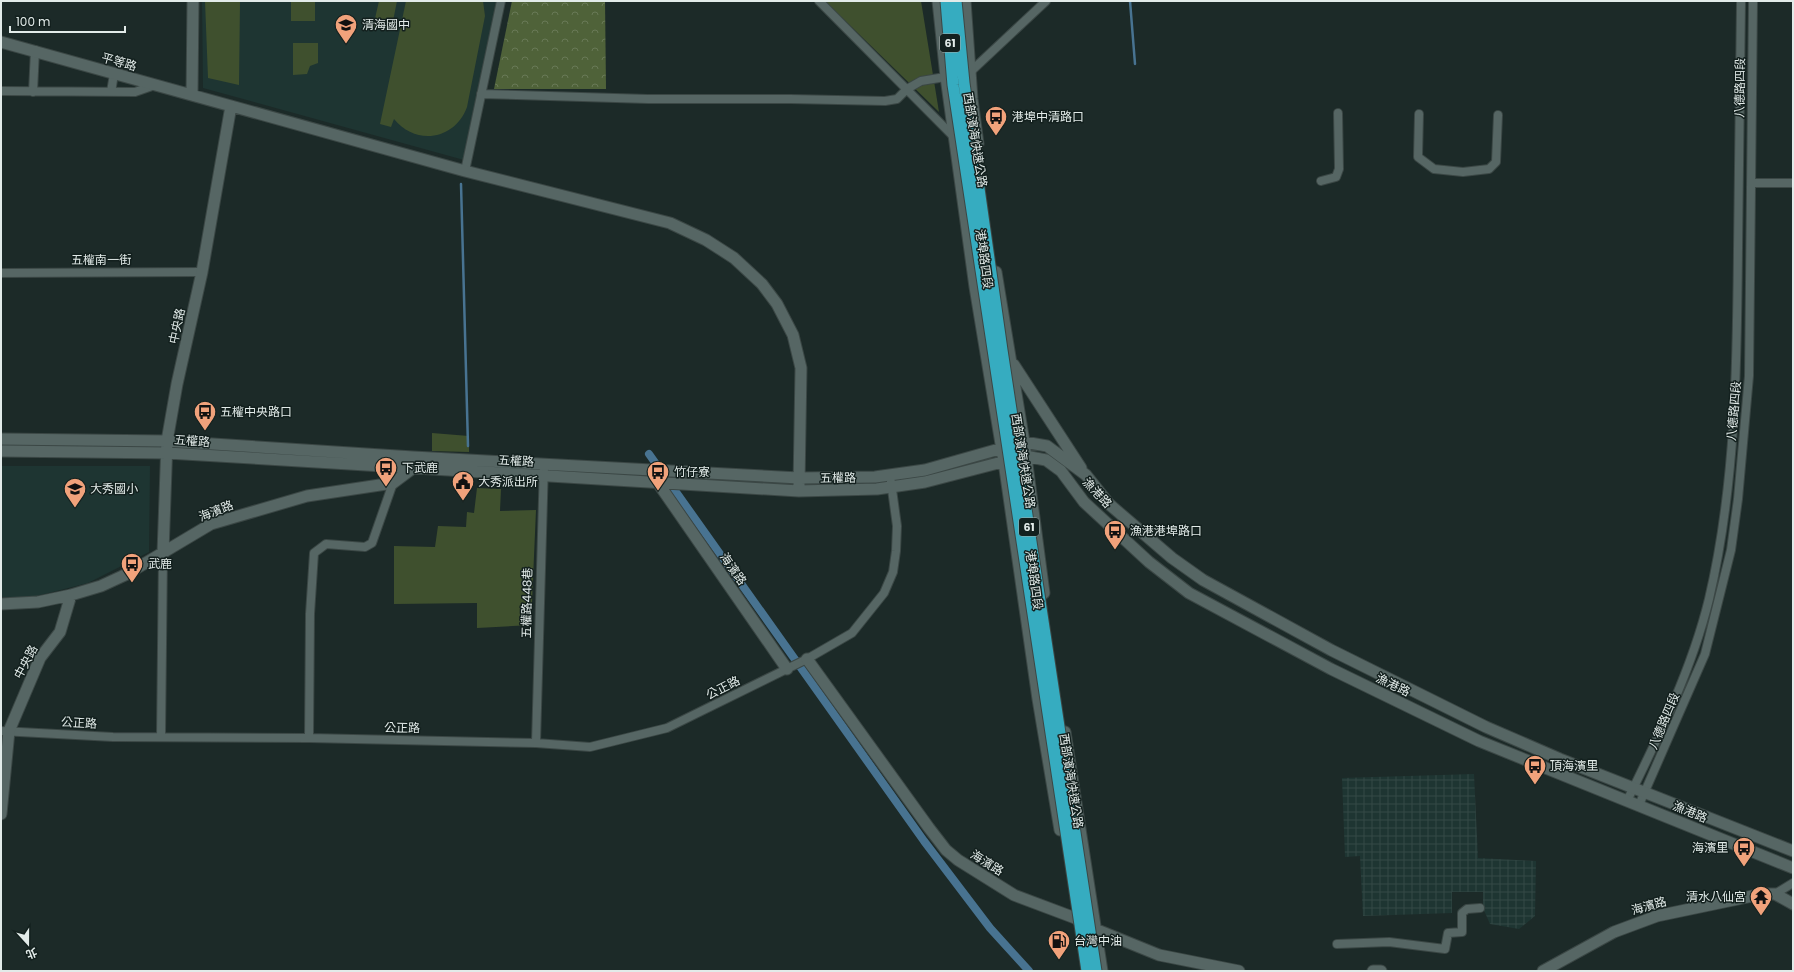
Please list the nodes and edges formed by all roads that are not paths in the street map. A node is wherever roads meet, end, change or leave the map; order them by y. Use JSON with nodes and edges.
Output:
{"nodes":[{"id":1,"x":193,"y":1,"type":"edge"},
{"id":2,"x":501,"y":1,"type":"edge"},
{"id":3,"x":819,"y":1,"type":"edge"},
{"id":4,"x":938,"y":1,"type":"edge"},
{"id":5,"x":946,"y":1,"type":"edge"},
{"id":6,"x":956,"y":1,"type":"edge"},
{"id":7,"x":965,"y":1,"type":"edge"},
{"id":8,"x":1046,"y":1,"type":"edge"},
{"id":9,"x":1741,"y":1,"type":"edge"},
{"id":10,"x":1753,"y":1,"type":"edge"},
{"id":11,"x":1,"y":42,"type":"edge"},
{"id":12,"x":35,"y":50,"type":"junction"},
{"id":13,"x":114,"y":74,"type":"junction"},
{"id":14,"x":970,"y":74,"type":"junction"},
{"id":15,"x":1740,"y":76,"type":"junction"},
{"id":16,"x":946,"y":77,"type":"junction"},
{"id":17,"x":1752,"y":77,"type":"junction"},
{"id":18,"x":155,"y":85,"type":"junction"},
{"id":19,"x":907,"y":89,"type":"junction"},
{"id":20,"x":1,"y":91,"type":"edge"},
{"id":21,"x":33,"y":92,"type":"junction"},
{"id":22,"x":111,"y":92,"type":"junction"},
{"id":23,"x":481,"y":94,"type":"junction"},
{"id":24,"x":192,"y":95,"type":"junction"},
{"id":25,"x":231,"y":106,"type":"junction"},
{"id":26,"x":1338,"y":113,"type":"dead end"},
{"id":27,"x":1419,"y":114,"type":"dead end"},
{"id":28,"x":1498,"y":115,"type":"dead end"},
{"id":29,"x":955,"y":138,"type":"junction"},
{"id":30,"x":465,"y":170,"type":"junction"},
{"id":31,"x":1321,"y":181,"type":"dead end"},
{"id":32,"x":1793,"y":182,"type":"edge"},
{"id":33,"x":1751,"y":183,"type":"junction"},
{"id":34,"x":202,"y":272,"type":"junction"},
{"id":35,"x":1,"y":273,"type":"edge"},
{"id":36,"x":1012,"y":362,"type":"junction"},
{"id":37,"x":1737,"y":376,"type":"junction"},
{"id":38,"x":1749,"y":376,"type":"junction"},
{"id":39,"x":1,"y":439,"type":"edge"},
{"id":40,"x":167,"y":441,"type":"junction"},
{"id":41,"x":1024,"y":442,"type":"junction"},
{"id":42,"x":1001,"y":448,"type":"junction"},
{"id":43,"x":1,"y":451,"type":"edge"},
{"id":44,"x":167,"y":453,"type":"junction"},
{"id":45,"x":1025,"y":456,"type":"junction"},
{"id":46,"x":1004,"y":462,"type":"junction"},
{"id":47,"x":413,"y":463,"type":"junction"},
{"id":48,"x":543,"y":470,"type":"junction"},
{"id":49,"x":890,"y":474,"type":"junction"},
{"id":50,"x":1086,"y":475,"type":"junction"},
{"id":51,"x":799,"y":478,"type":"junction"},
{"id":52,"x":393,"y":483,"type":"junction"},
{"id":53,"x":658,"y":483,"type":"junction"},
{"id":54,"x":892,"y":487,"type":"junction"},
{"id":55,"x":799,"y":491,"type":"junction"},
{"id":56,"x":163,"y":553,"type":"junction"},
{"id":57,"x":1712,"y":580,"type":"junction"},
{"id":58,"x":1724,"y":581,"type":"junction"},
{"id":59,"x":71,"y":596,"type":"junction"},
{"id":60,"x":1,"y":604,"type":"edge"},
{"id":61,"x":807,"y":659,"type":"junction"},
{"id":62,"x":787,"y":669,"type":"junction"},
{"id":63,"x":5,"y":731,"type":"edge"},
{"id":64,"x":161,"y":737,"type":"junction"},
{"id":65,"x":309,"y":738,"type":"junction"},
{"id":66,"x":536,"y":743,"type":"junction"},
{"id":67,"x":1634,"y":788,"type":"junction"},
{"id":68,"x":2,"y":793,"type":"edge"},
{"id":69,"x":1646,"y":793,"type":"junction"},
{"id":70,"x":1627,"y":801,"type":"junction"},
{"id":71,"x":1639,"y":805,"type":"junction"},
{"id":72,"x":1,"y":814,"type":"edge"},
{"id":73,"x":1793,"y":851,"type":"edge"},
{"id":74,"x":1793,"y":868,"type":"edge"},
{"id":75,"x":1793,"y":883,"type":"edge"},
{"id":76,"x":1775,"y":894,"type":"junction"},
{"id":77,"x":1793,"y":904,"type":"edge"},
{"id":78,"x":1480,"y":908,"type":"dead end"},
{"id":79,"x":1075,"y":918,"type":"junction"},
{"id":80,"x":1095,"y":929,"type":"junction"},
{"id":81,"x":1337,"y":944,"type":"dead end"},
{"id":82,"x":1082,"y":971,"type":"edge"},
{"id":83,"x":1087,"y":971,"type":"edge"},
{"id":84,"x":1096,"y":971,"type":"edge"},
{"id":85,"x":1102,"y":971,"type":"edge"},
{"id":86,"x":1239,"y":971,"type":"edge"},
{"id":87,"x":1373,"y":971,"type":"edge"},
{"id":88,"x":1381,"y":971,"type":"edge"},
{"id":89,"x":1543,"y":971,"type":"edge"}],
"edges":[{"from":1,"to":24,"type":"street"},
{"from":2,"to":23,"type":"street"},
{"from":3,"to":19,"type":"street"},
{"from":4,"to":16,"type":"street","name":"港埠路四段"},
{"from":5,"to":83,"type":"highway","name":"西部濱海快速公路","number":"61","bridge":true},
{"from":6,"to":84,"type":"highway","name":"西部濱海快速公路","number":"61","bridge":true},
{"from":7,"to":14,"type":"street","name":"港埠路四段"},
{"from":8,"to":14,"type":"street"},
{"from":9,"to":15,"type":"street","name":"八德路四段"},
{"from":10,"to":17,"type":"street","name":"八德路四段"},
{"from":11,"to":12,"type":"street","name":"平等路"},
{"from":12,"to":13,"type":"street","name":"平等路"},
{"from":12,"to":21,"type":"street"},
{"from":13,"to":18,"type":"street","name":"平等路"},
{"from":13,"to":22,"type":"street"},
{"from":14,"to":16,"type":"street"},
{"from":14,"to":36,"type":"street","name":"港埠路四段"},
{"from":15,"to":17,"type":"street"},
{"from":15,"to":37,"type":"street","name":"八德路四段"},
{"from":16,"to":19,"type":"street"},
{"from":16,"to":29,"type":"street","name":"港埠路四段"},
{"from":17,"to":33,"type":"street","name":"八德路四段"},
{"from":18,"to":22,"type":"street"},
{"from":18,"to":24,"type":"street","name":"平等路"},
{"from":19,"to":23,"type":"street"},
{"from":19,"to":29,"type":"street"},
{"from":20,"to":21,"type":"street"},
{"from":21,"to":22,"type":"street"},
{"from":23,"to":30,"type":"street"},
{"from":24,"to":25,"type":"street","name":"平等路"},
{"from":25,"to":30,"type":"street","name":"平等路"},
{"from":25,"to":34,"type":"street","name":"中央路"},
{"from":26,"to":31,"type":"street"},
{"from":27,"to":28,"type":"street"},
{"from":29,"to":42,"type":"street","name":"港埠路四段"},
{"from":30,"to":51,"type":"street","name":"平等路"},
{"from":32,"to":33,"type":"street"},
{"from":33,"to":38,"type":"street","name":"八德路四段"},
{"from":34,"to":35,"type":"street","name":"五權南一街"},
{"from":34,"to":40,"type":"street","name":"中央路"},
{"from":36,"to":41,"type":"street","name":"港埠路四段"},
{"from":36,"to":50,"type":"street"},
{"from":37,"to":38,"type":"street"},
{"from":37,"to":57,"type":"street","name":"八德路四段"},
{"from":38,"to":58,"type":"street","name":"八德路四段"},
{"from":39,"to":40,"type":"street","name":"五權路"},
{"from":40,"to":44,"type":"street","name":"中央路"},
{"from":40,"to":47,"type":"street","name":"五權路"},
{"from":41,"to":42,"type":"street","name":"五權路"},
{"from":41,"to":45,"type":"street","name":"港埠路四段"},
{"from":41,"to":50,"type":"street","name":"漁港路"},
{"from":42,"to":46,"type":"street","name":"港埠路四段"},
{"from":42,"to":49,"type":"street","name":"五權路"},
{"from":43,"to":44,"type":"street","name":"五權路"},
{"from":44,"to":47,"type":"street","name":"五權路"},
{"from":44,"to":56,"type":"street","name":"中央路"},
{"from":45,"to":46,"type":"street","name":"五權路"},
{"from":45,"to":70,"type":"street","name":"漁港路"},
{"from":45,"to":80,"type":"street","name":"港埠路四段"},
{"from":46,"to":54,"type":"street","name":"五權路"},
{"from":46,"to":79,"type":"street","name":"港埠路四段"},
{"from":47,"to":48,"type":"street","name":"五權路"},
{"from":47,"to":52,"type":"street","name":"海濱路"},
{"from":48,"to":51,"type":"street","name":"五權路"},
{"from":48,"to":53,"type":"street","name":"五權路"},
{"from":48,"to":66,"type":"street","name":"五權路448巷"},
{"from":49,"to":51,"type":"street","name":"五權路"},
{"from":49,"to":54,"type":"street"},
{"from":50,"to":67,"type":"street","name":"漁港路"},
{"from":51,"to":55,"type":"street","name":"平等路"},
{"from":52,"to":56,"type":"street","name":"海濱路"},
{"from":52,"to":65,"type":"street"},
{"from":53,"to":55,"type":"street","name":"五權路"},
{"from":53,"to":62,"type":"street","name":"海濱路"},
{"from":54,"to":55,"type":"street","name":"五權路"},
{"from":54,"to":61,"type":"street"},
{"from":56,"to":59,"type":"street","name":"海濱路"},
{"from":56,"to":64,"type":"street"},
{"from":57,"to":58,"type":"street"},
{"from":57,"to":67,"type":"street","name":"八德路四段"},
{"from":58,"to":69,"type":"street","name":"八德路四段"},
{"from":59,"to":60,"type":"street","name":"海濱路"},
{"from":59,"to":63,"type":"street","name":"中央路"},
{"from":61,"to":62,"type":"street","name":"公正路"},
{"from":61,"to":79,"type":"street","name":"海濱路"},
{"from":62,"to":66,"type":"street","name":"公正路"},
{"from":63,"to":64,"type":"street","name":"公正路"},
{"from":63,"to":68,"type":"street","name":"中央路"},
{"from":64,"to":65,"type":"street","name":"公正路"},
{"from":65,"to":66,"type":"street","name":"公正路"},
{"from":67,"to":69,"type":"street","name":"漁港路"},
{"from":67,"to":70,"type":"street","name":"八德路四段"},
{"from":68,"to":72,"type":"street","name":"中央路"},
{"from":69,"to":71,"type":"street","name":"八德路四段"},
{"from":69,"to":73,"type":"street","name":"漁港路"},
{"from":70,"to":71,"type":"street","name":"漁港路"},
{"from":71,"to":74,"type":"street","name":"漁港路"},
{"from":75,"to":76,"type":"street"},
{"from":76,"to":77,"type":"street"},
{"from":76,"to":89,"type":"street","name":"海濱路"},
{"from":78,"to":81,"type":"street"},
{"from":79,"to":80,"type":"street","name":"海濱路"},
{"from":79,"to":82,"type":"street","name":"港埠路四段"},
{"from":80,"to":85,"type":"street","name":"港埠路四段"},
{"from":80,"to":86,"type":"street","name":"海濱路"},
{"from":87,"to":88,"type":"street"}]}
